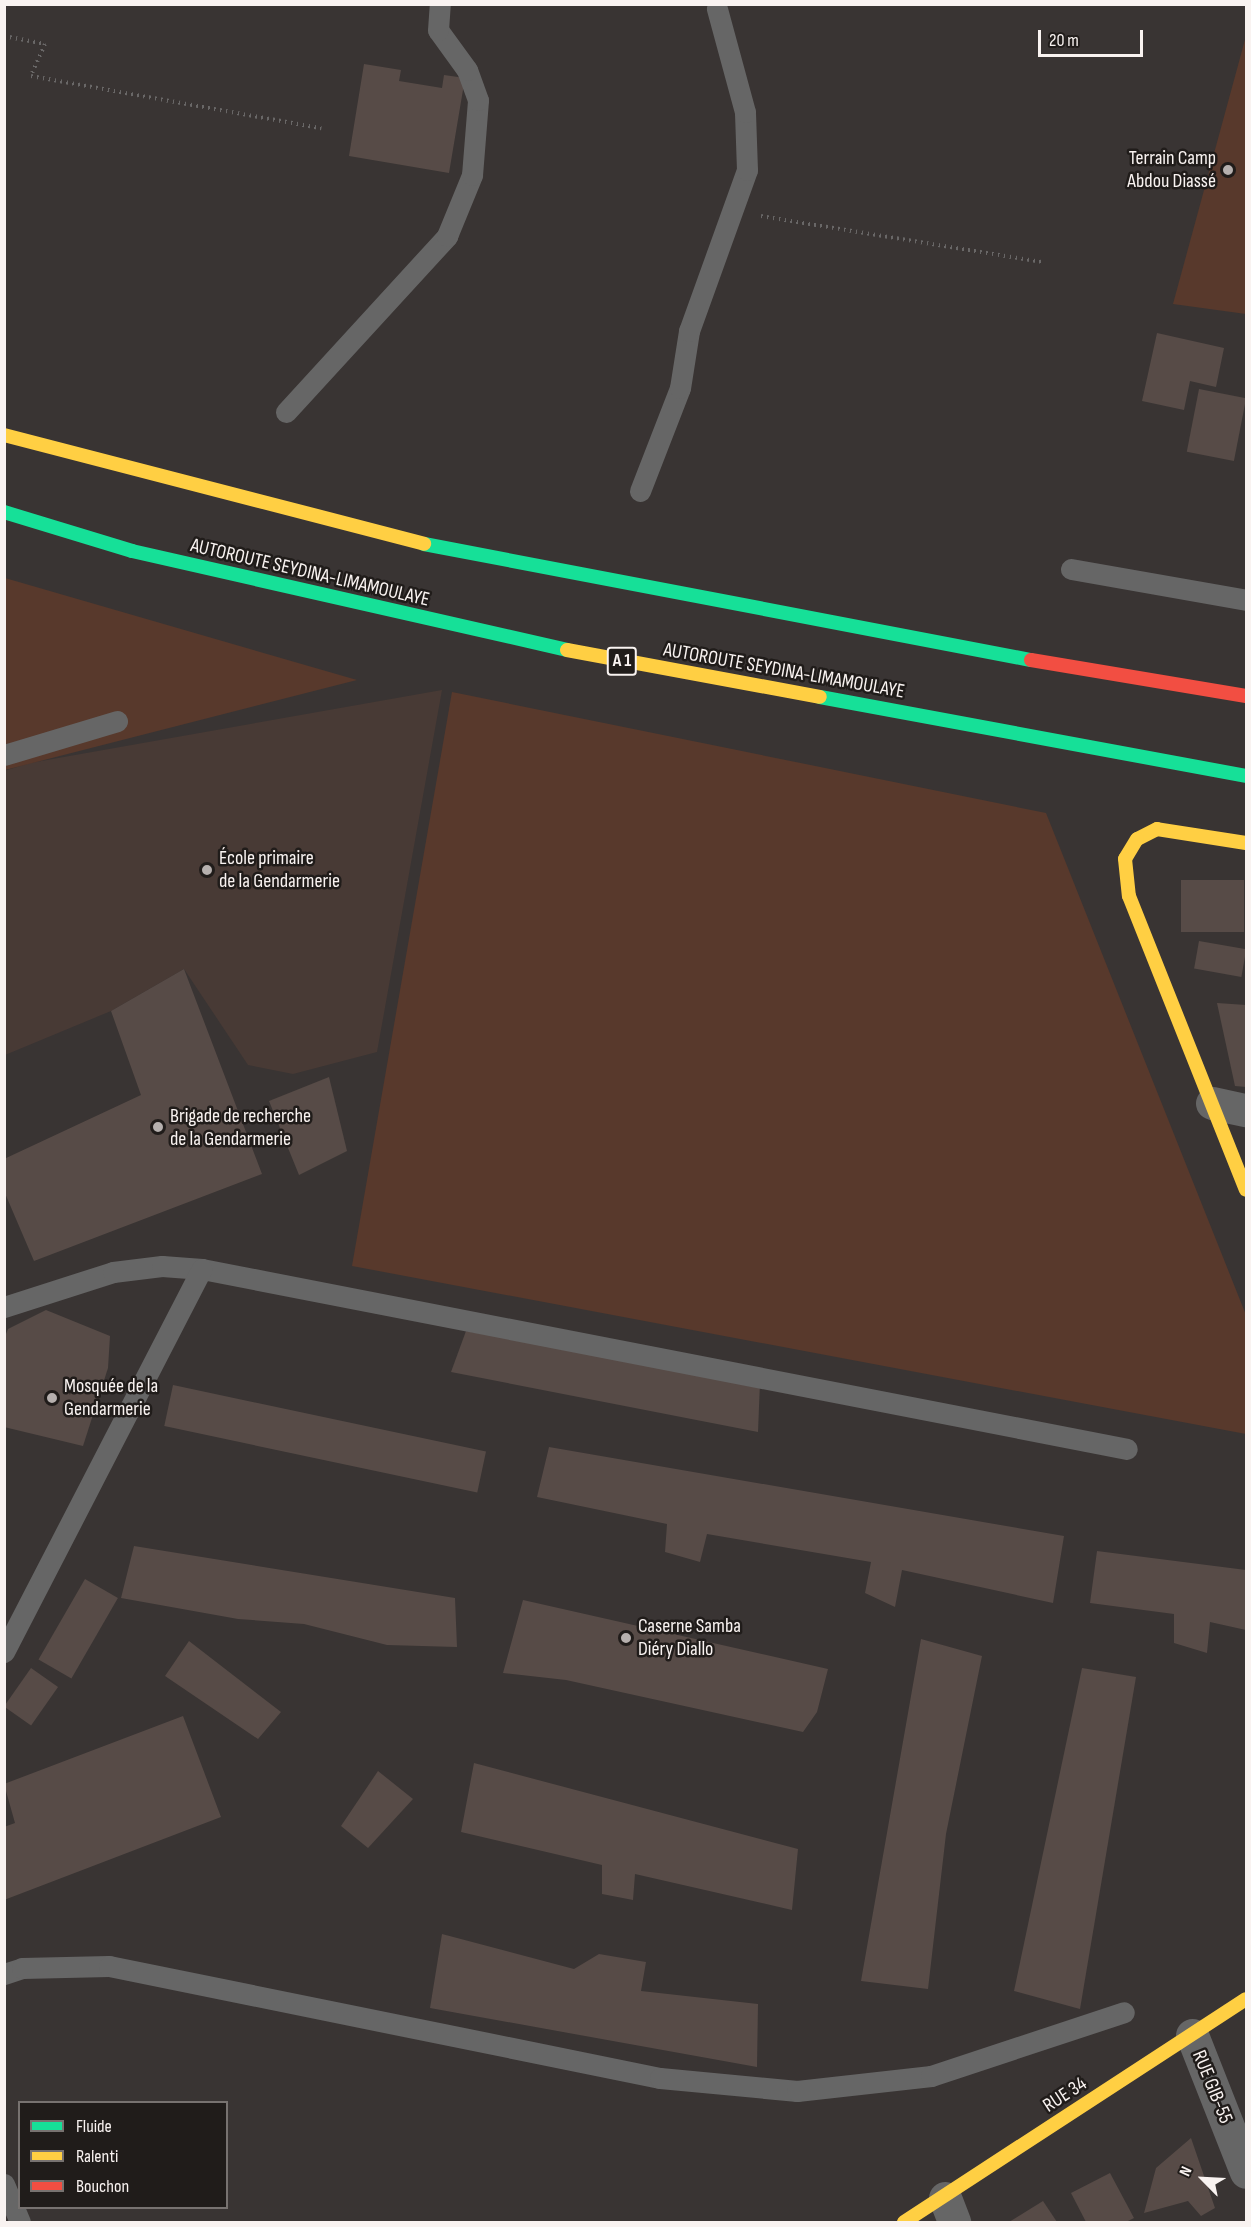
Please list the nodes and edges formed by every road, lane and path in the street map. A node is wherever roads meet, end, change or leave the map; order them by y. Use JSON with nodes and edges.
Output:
{"nodes":[{"id":1,"x":440,"y":4,"type":"edge"},
{"id":2,"x":717,"y":9,"type":"dead end"},
{"id":3,"x":4,"y":36,"type":"edge"},
{"id":4,"x":321,"y":128,"type":"dead end"},
{"id":5,"x":730,"y":211,"type":"junction"},
{"id":6,"x":1041,"y":262,"type":"dead end"},
{"id":7,"x":286,"y":412,"type":"dead end"},
{"id":8,"x":4,"y":435,"type":"edge"},
{"id":9,"x":640,"y":491,"type":"dead end"},
{"id":10,"x":4,"y":512,"type":"edge"},
{"id":11,"x":1071,"y":569,"type":"dead end"},
{"id":12,"x":1246,"y":600,"type":"edge"},
{"id":13,"x":1246,"y":696,"type":"edge"},
{"id":14,"x":117,"y":721,"type":"dead end"},
{"id":15,"x":4,"y":755,"type":"edge"},
{"id":16,"x":1246,"y":776,"type":"edge"},
{"id":17,"x":1246,"y":843,"type":"edge"},
{"id":18,"x":1212,"y":1103,"type":"junction"},
{"id":19,"x":1246,"y":1110,"type":"edge"},
{"id":20,"x":1246,"y":1190,"type":"edge"},
{"id":21,"x":202,"y":1269,"type":"junction"},
{"id":22,"x":4,"y":1307,"type":"edge"},
{"id":23,"x":1127,"y":1449,"type":"dead end"},
{"id":24,"x":4,"y":1652,"type":"edge"},
{"id":25,"x":4,"y":1974,"type":"edge"},
{"id":26,"x":1246,"y":1999,"type":"edge"},
{"id":27,"x":1124,"y":2012,"type":"dead end"},
{"id":28,"x":1192,"y":2035,"type":"junction"},
{"id":29,"x":1246,"y":2172,"type":"edge"},
{"id":30,"x":4,"y":2184,"type":"edge"},
{"id":31,"x":949,"y":2210,"type":"edge"},
{"id":32,"x":20,"y":2223,"type":"edge"},
{"id":33,"x":904,"y":2223,"type":"edge"}],
"edges":[{"from":1,"to":7,"type":"lane"},
{"from":2,"to":5,"type":"lane"},
{"from":3,"to":4,"type":"path"},
{"from":5,"to":6,"type":"path"},
{"from":5,"to":9,"type":"lane"},
{"from":8,"to":13,"type":"main road"},
{"from":10,"to":16,"type":"main road","name":"AUTOROUTE SEYDINA-LIMAMOULAYE","number":"A 1"},
{"from":11,"to":12,"type":"lane"},
{"from":14,"to":15,"type":"lane"},
{"from":17,"to":18,"type":"main road"},
{"from":18,"to":19,"type":"street"},
{"from":18,"to":20,"type":"main road"},
{"from":21,"to":22,"type":"lane"},
{"from":21,"to":23,"type":"lane"},
{"from":21,"to":24,"type":"lane"},
{"from":25,"to":27,"type":"lane"},
{"from":26,"to":28,"type":"main road","name":"RUE 34"},
{"from":28,"to":29,"type":"street","name":"RUE GIB-55"},
{"from":28,"to":31,"type":"main road","name":"RUE 34"},
{"from":30,"to":32,"type":"lane"},
{"from":31,"to":33,"type":"main road","name":"RUE 34"}]}
